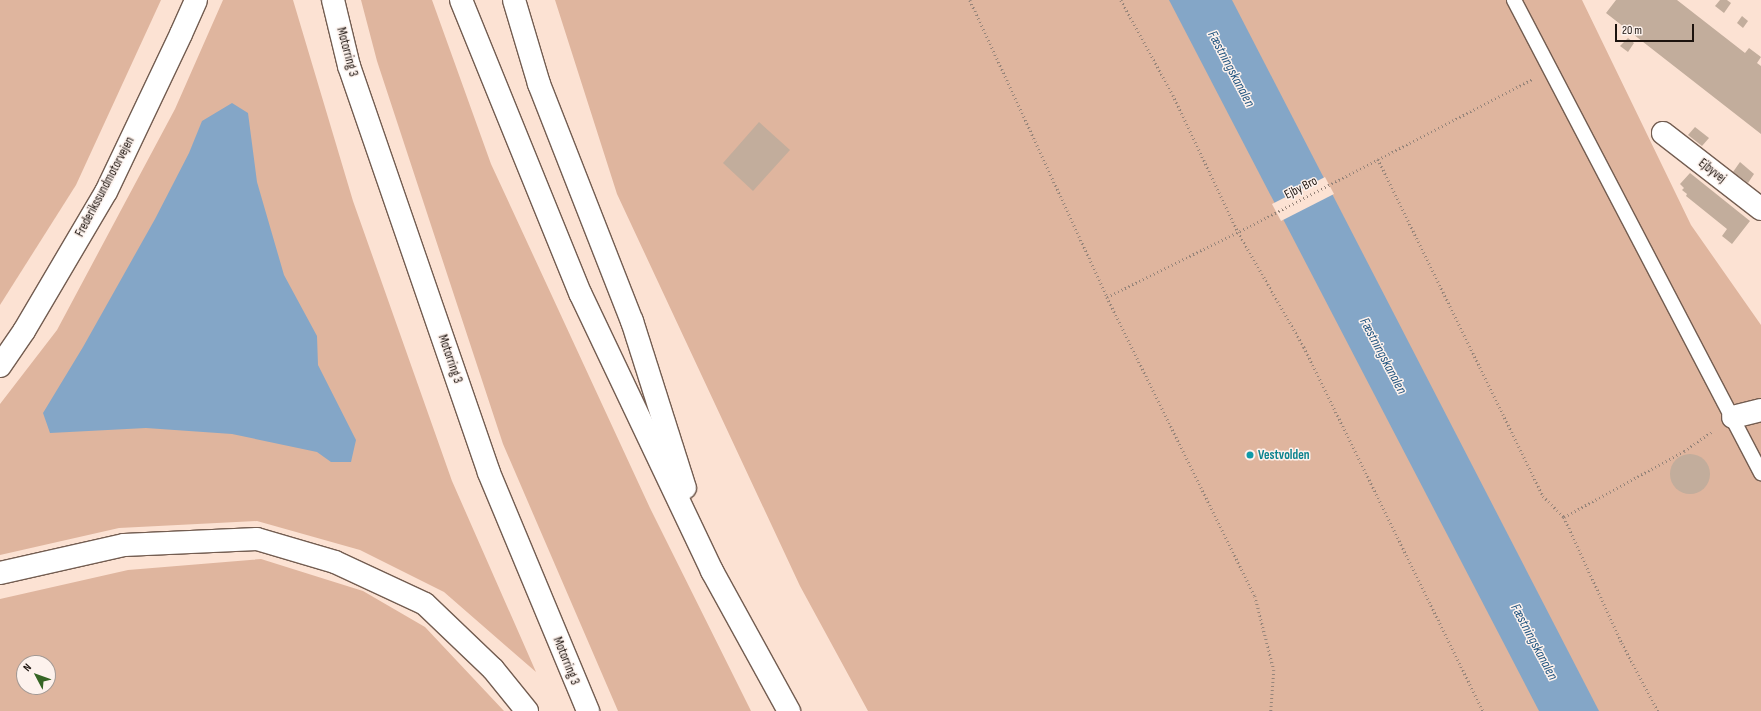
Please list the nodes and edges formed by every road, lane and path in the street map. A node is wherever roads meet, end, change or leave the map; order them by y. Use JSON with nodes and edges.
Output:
{"nodes":[{"id":1,"x":196,"y":0,"type":"edge"},
{"id":2,"x":333,"y":0,"type":"edge"},
{"id":3,"x":461,"y":0,"type":"edge"},
{"id":4,"x":514,"y":0,"type":"edge"},
{"id":5,"x":970,"y":0,"type":"edge"},
{"id":6,"x":1121,"y":0,"type":"edge"},
{"id":7,"x":1514,"y":0,"type":"edge"},
{"id":8,"x":1550,"y":70,"type":"junction"},
{"id":9,"x":1663,"y":133,"type":"dead end"},
{"id":10,"x":1378,"y":159,"type":"junction"},
{"id":11,"x":1761,"y":209,"type":"edge"},
{"id":12,"x":1238,"y":232,"type":"junction"},
{"id":13,"x":1107,"y":297,"type":"junction"},
{"id":14,"x":0,"y":366,"type":"edge"},
{"id":15,"x":1761,"y":410,"type":"edge"},
{"id":16,"x":1733,"y":417,"type":"junction"},
{"id":17,"x":1761,"y":473,"type":"edge"},
{"id":18,"x":1564,"y":517,"type":"junction"},
{"id":19,"x":712,"y":571,"type":"junction"},
{"id":20,"x":0,"y":573,"type":"edge"},
{"id":21,"x":527,"y":711,"type":"edge"},
{"id":22,"x":588,"y":711,"type":"edge"},
{"id":23,"x":789,"y":711,"type":"edge"},
{"id":24,"x":1271,"y":711,"type":"edge"},
{"id":25,"x":1483,"y":711,"type":"edge"},
{"id":26,"x":1658,"y":711,"type":"edge"}],
"edges":[{"from":1,"to":14,"type":"main road","name":"Frederikssundmotorvejen"},
{"from":2,"to":22,"type":"main road","name":"Motorring 3"},
{"from":3,"to":19,"type":"main road"},
{"from":4,"to":19,"type":"main road"},
{"from":5,"to":13,"type":"path"},
{"from":6,"to":12,"type":"path"},
{"from":7,"to":8,"type":"lane"},
{"from":8,"to":10,"type":"path","name":"Ejby Bro"},
{"from":8,"to":16,"type":"lane"},
{"from":9,"to":11,"type":"main road","name":"Ejbyvej"},
{"from":10,"to":12,"type":"path","name":"Ejby Bro"},
{"from":10,"to":18,"type":"path"},
{"from":12,"to":13,"type":"path","name":"Ejby Bro"},
{"from":12,"to":25,"type":"path"},
{"from":13,"to":24,"type":"path"},
{"from":15,"to":16,"type":"main road"},
{"from":16,"to":17,"type":"lane"},
{"from":16,"to":18,"type":"path"},
{"from":18,"to":26,"type":"path"},
{"from":19,"to":23,"type":"main road"},
{"from":20,"to":21,"type":"main road"}]}
